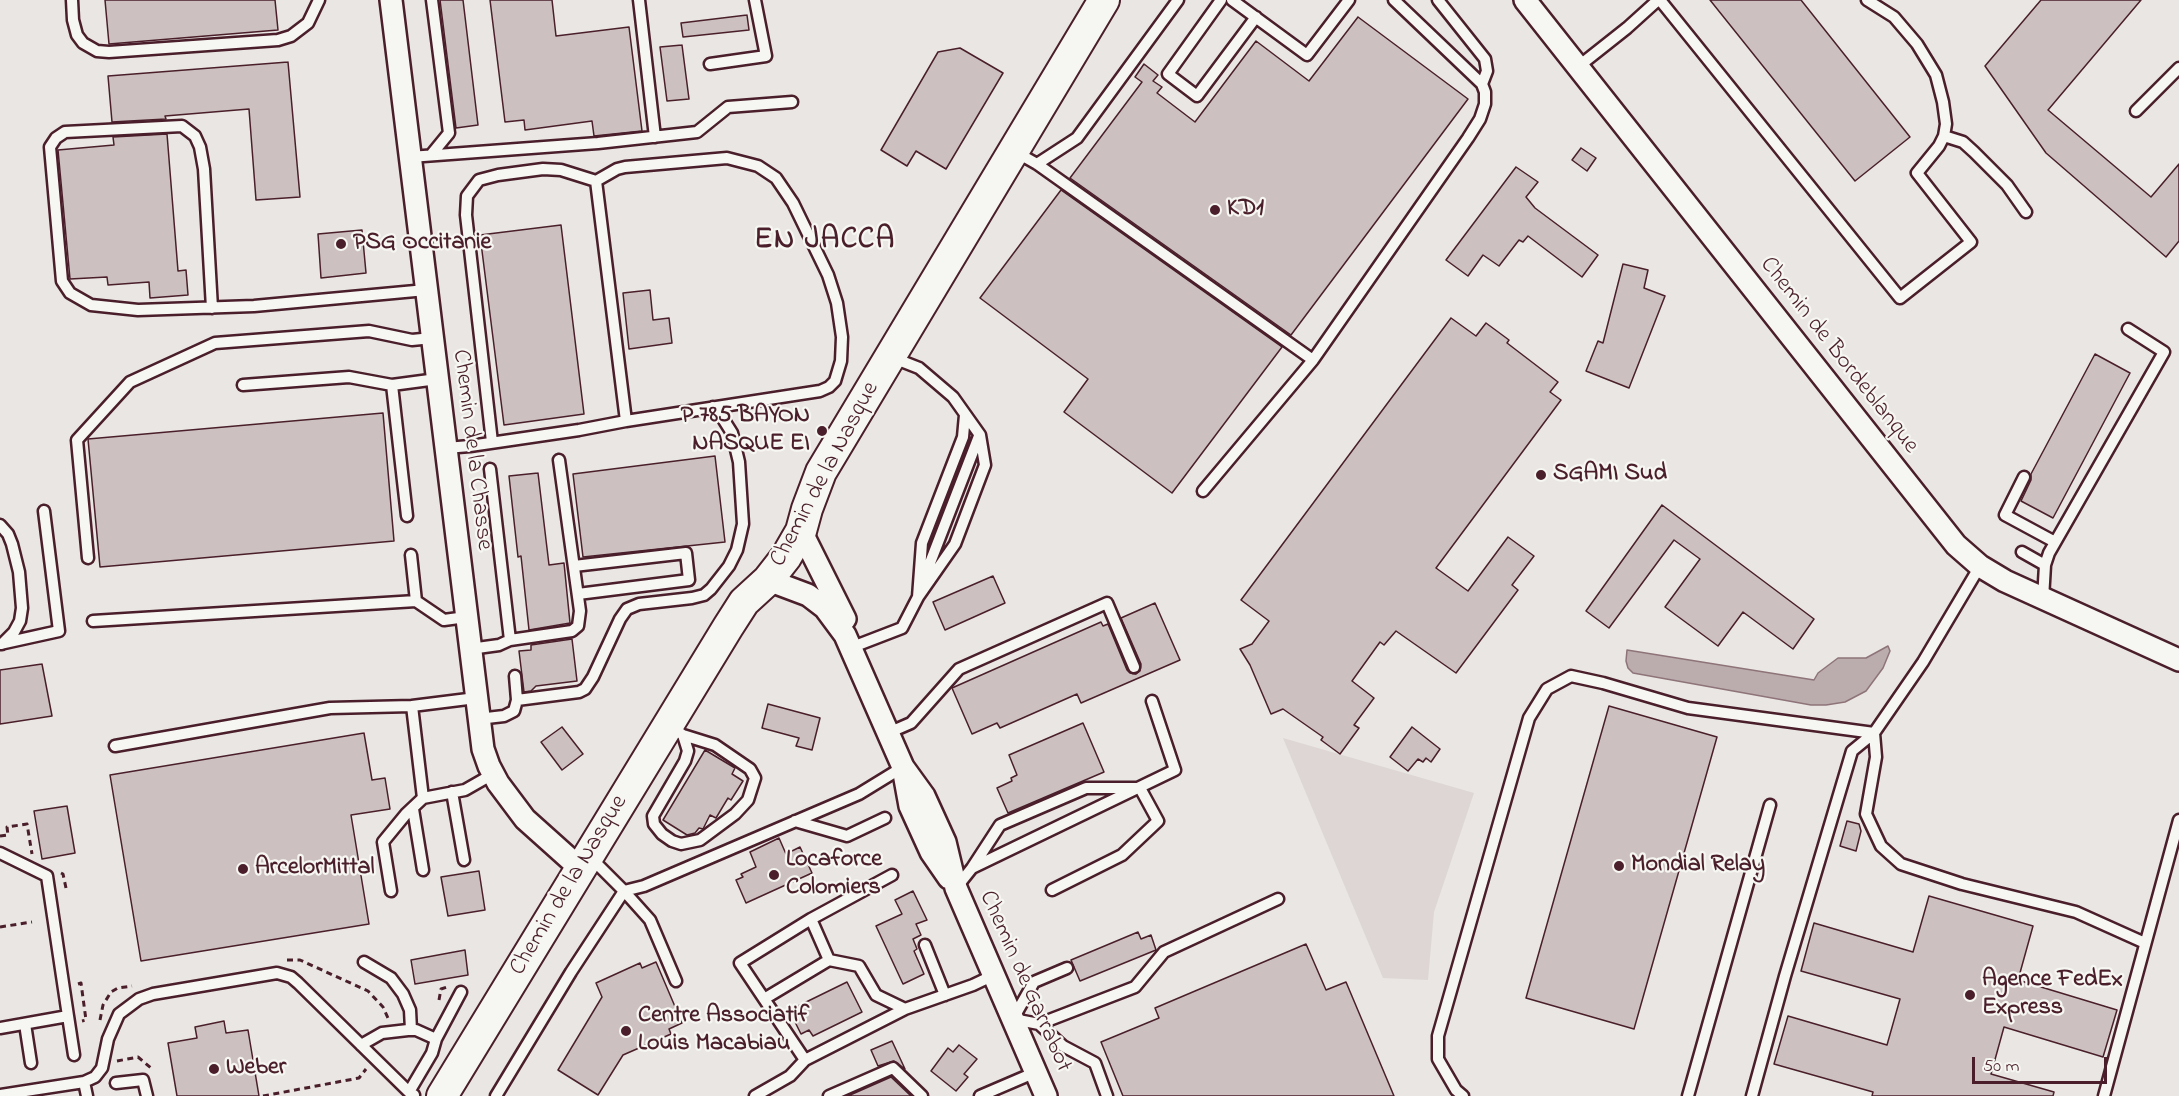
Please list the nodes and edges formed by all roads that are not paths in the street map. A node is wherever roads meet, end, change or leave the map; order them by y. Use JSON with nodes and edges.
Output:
{"nodes":[{"id":1,"x":72,"y":0,"type":"edge"},
{"id":2,"x":319,"y":0,"type":"edge"},
{"id":3,"x":391,"y":0,"type":"edge"},
{"id":4,"x":432,"y":0,"type":"edge"},
{"id":5,"x":639,"y":0,"type":"edge"},
{"id":6,"x":755,"y":0,"type":"edge"},
{"id":7,"x":1104,"y":0,"type":"edge"},
{"id":8,"x":1178,"y":0,"type":"edge"},
{"id":9,"x":1221,"y":0,"type":"edge"},
{"id":10,"x":1232,"y":0,"type":"edge"},
{"id":11,"x":1349,"y":0,"type":"edge"},
{"id":12,"x":1394,"y":0,"type":"edge"},
{"id":13,"x":1438,"y":0,"type":"edge"},
{"id":14,"x":1525,"y":0,"type":"edge"},
{"id":15,"x":1659,"y":0,"type":"edge"},
{"id":16,"x":1867,"y":0,"type":"edge"},
{"id":17,"x":1256,"y":17,"type":"junction"},
{"id":18,"x":710,"y":64,"type":"dead end"},
{"id":19,"x":1579,"y":66,"type":"junction"},
{"id":20,"x":2179,"y":68,"type":"edge"},
{"id":21,"x":1482,"y":84,"type":"junction"},
{"id":22,"x":792,"y":102,"type":"dead end"},
{"id":23,"x":2136,"y":111,"type":"dead end"},
{"id":24,"x":655,"y":136,"type":"junction"},
{"id":25,"x":1944,"y":136,"type":"junction"},
{"id":26,"x":421,"y":156,"type":"junction"},
{"id":27,"x":1025,"y":157,"type":"junction"},
{"id":28,"x":596,"y":182,"type":"junction"},
{"id":29,"x":2026,"y":212,"type":"dead end"},
{"id":30,"x":426,"y":290,"type":"junction"},
{"id":31,"x":212,"y":308,"type":"junction"},
{"id":32,"x":2128,"y":329,"type":"dead end"},
{"id":33,"x":432,"y":338,"type":"junction"},
{"id":34,"x":891,"y":357,"type":"junction"},
{"id":35,"x":1313,"y":360,"type":"junction"},
{"id":36,"x":437,"y":379,"type":"junction"},
{"id":37,"x":243,"y":385,"type":"dead end"},
{"id":38,"x":392,"y":385,"type":"junction"},
{"id":39,"x":713,"y":407,"type":"junction"},
{"id":40,"x":965,"y":415,"type":"junction"},
{"id":41,"x":626,"y":421,"type":"junction"},
{"id":42,"x":980,"y":435,"type":"junction"},
{"id":43,"x":492,"y":442,"type":"junction"},
{"id":44,"x":446,"y":448,"type":"junction"},
{"id":45,"x":559,"y":460,"type":"dead end"},
{"id":46,"x":490,"y":468,"type":"dead end"},
{"id":47,"x":2024,"y":477,"type":"dead end"},
{"id":48,"x":1203,"y":491,"type":"dead end"},
{"id":49,"x":44,"y":511,"type":"dead end"},
{"id":50,"x":407,"y":516,"type":"dead end"},
{"id":51,"x":0,"y":525,"type":"edge"},
{"id":52,"x":801,"y":531,"type":"junction"},
{"id":53,"x":2055,"y":542,"type":"junction"},
{"id":54,"x":2022,"y":552,"type":"dead end"},
{"id":55,"x":411,"y":555,"type":"dead end"},
{"id":56,"x":88,"y":558,"type":"dead end"},
{"id":57,"x":2045,"y":565,"type":"junction"},
{"id":58,"x":574,"y":566,"type":"junction"},
{"id":59,"x":1980,"y":566,"type":"junction"},
{"id":60,"x":768,"y":580,"type":"junction"},
{"id":61,"x":578,"y":594,"type":"junction"},
{"id":62,"x":918,"y":597,"type":"junction"},
{"id":63,"x":2043,"y":600,"type":"junction"},
{"id":64,"x":416,"y":601,"type":"junction"},
{"id":65,"x":466,"y":617,"type":"junction"},
{"id":66,"x":93,"y":621,"type":"dead end"},
{"id":67,"x":510,"y":640,"type":"junction"},
{"id":68,"x":848,"y":641,"type":"junction"},
{"id":69,"x":1,"y":644,"type":"edge"},
{"id":70,"x":470,"y":649,"type":"junction"},
{"id":71,"x":2179,"y":660,"type":"edge"},
{"id":72,"x":1134,"y":667,"type":"dead end"},
{"id":73,"x":515,"y":675,"type":"dead end"},
{"id":74,"x":517,"y":700,"type":"junction"},
{"id":75,"x":1152,"y":701,"type":"dead end"},
{"id":76,"x":412,"y":706,"type":"junction"},
{"id":77,"x":477,"y":709,"type":"junction"},
{"id":78,"x":676,"y":730,"type":"junction"},
{"id":79,"x":888,"y":733,"type":"junction"},
{"id":80,"x":1874,"y":734,"type":"junction"},
{"id":81,"x":115,"y":746,"type":"dead end"},
{"id":82,"x":903,"y":767,"type":"junction"},
{"id":83,"x":492,"y":774,"type":"junction"},
{"id":84,"x":1140,"y":788,"type":"junction"},
{"id":85,"x":452,"y":792,"type":"junction"},
{"id":86,"x":423,"y":798,"type":"junction"},
{"id":87,"x":1770,"y":805,"type":"dead end"},
{"id":88,"x":413,"y":809,"type":"junction"},
{"id":89,"x":885,"y":818,"type":"dead end"},
{"id":90,"x":2179,"y":820,"type":"edge"},
{"id":91,"x":795,"y":821,"type":"junction"},
{"id":92,"x":0,"y":853,"type":"edge"},
{"id":93,"x":464,"y":860,"type":"dead end"},
{"id":94,"x":585,"y":862,"type":"junction"},
{"id":95,"x":972,"y":868,"type":"junction"},
{"id":96,"x":423,"y":870,"type":"dead end"},
{"id":97,"x":892,"y":874,"type":"dead end"},
{"id":98,"x":956,"y":888,"type":"junction"},
{"id":99,"x":1052,"y":890,"type":"dead end"},
{"id":100,"x":391,"y":891,"type":"dead end"},
{"id":101,"x":624,"y":891,"type":"junction"},
{"id":102,"x":1278,"y":899,"type":"dead end"},
{"id":103,"x":811,"y":919,"type":"junction"},
{"id":104,"x":2145,"y":944,"type":"junction"},
{"id":105,"x":925,"y":945,"type":"dead end"},
{"id":106,"x":829,"y":960,"type":"junction"},
{"id":107,"x":364,"y":962,"type":"dead end"},
{"id":108,"x":1067,"y":968,"type":"dead end"},
{"id":109,"x":994,"y":975,"type":"junction"},
{"id":110,"x":676,"y":981,"type":"dead end"},
{"id":111,"x":461,"y":992,"type":"dead end"},
{"id":112,"x":945,"y":995,"type":"junction"},
{"id":113,"x":764,"y":999,"type":"junction"},
{"id":114,"x":905,"y":1009,"type":"junction"},
{"id":115,"x":68,"y":1016,"type":"junction"},
{"id":116,"x":1013,"y":1019,"type":"junction"},
{"id":117,"x":25,"y":1023,"type":"junction"},
{"id":118,"x":1,"y":1024,"type":"edge"},
{"id":119,"x":1039,"y":1024,"type":"junction"},
{"id":120,"x":411,"y":1030,"type":"junction"},
{"id":121,"x":436,"y":1039,"type":"junction"},
{"id":122,"x":361,"y":1045,"type":"junction"},
{"id":123,"x":74,"y":1055,"type":"dead end"},
{"id":124,"x":805,"y":1060,"type":"junction"},
{"id":125,"x":31,"y":1062,"type":"dead end"},
{"id":126,"x":1036,"y":1072,"type":"junction"},
{"id":127,"x":84,"y":1082,"type":"junction"},
{"id":128,"x":116,"y":1083,"type":"dead end"},
{"id":129,"x":412,"y":1094,"type":"edge"},
{"id":130,"x":0,"y":1095,"type":"edge"},
{"id":131,"x":87,"y":1096,"type":"edge"},
{"id":132,"x":147,"y":1096,"type":"edge"},
{"id":133,"x":442,"y":1096,"type":"edge"},
{"id":134,"x":496,"y":1096,"type":"edge"},
{"id":135,"x":755,"y":1096,"type":"edge"},
{"id":136,"x":828,"y":1096,"type":"edge"},
{"id":137,"x":922,"y":1096,"type":"edge"},
{"id":138,"x":980,"y":1096,"type":"edge"},
{"id":139,"x":1046,"y":1096,"type":"edge"},
{"id":140,"x":1107,"y":1096,"type":"edge"},
{"id":141,"x":1462,"y":1096,"type":"edge"},
{"id":142,"x":1688,"y":1096,"type":"edge"},
{"id":143,"x":1752,"y":1096,"type":"edge"},
{"id":144,"x":2104,"y":1096,"type":"edge"}],
"edges":[{"from":1,"to":2,"type":"lane"},
{"from":3,"to":26,"type":"street","name":"Chemin de la Chasse"},
{"from":4,"to":26,"type":"lane"},
{"from":5,"to":24,"type":"lane"},
{"from":6,"to":18,"type":"lane"},
{"from":7,"to":27,"type":"street","name":"Chemin de la Nasque"},
{"from":8,"to":27,"type":"lane"},
{"from":9,"to":17,"type":"lane"},
{"from":10,"to":17,"type":"lane"},
{"from":11,"to":17,"type":"lane"},
{"from":12,"to":21,"type":"lane"},
{"from":13,"to":21,"type":"lane"},
{"from":14,"to":19,"type":"street","name":"Chemin de Bordeblanque"},
{"from":15,"to":19,"type":"lane"},
{"from":15,"to":25,"type":"lane"},
{"from":16,"to":25,"type":"lane"},
{"from":19,"to":59,"type":"street","name":"Chemin de Bordeblanque"},
{"from":20,"to":23,"type":"lane"},
{"from":21,"to":35,"type":"lane"},
{"from":22,"to":24,"type":"lane"},
{"from":24,"to":26,"type":"lane"},
{"from":25,"to":29,"type":"lane"},
{"from":26,"to":30,"type":"street","name":"Chemin de la Chasse"},
{"from":27,"to":34,"type":"street","name":"Chemin de la Nasque"},
{"from":27,"to":35,"type":"lane"},
{"from":28,"to":39,"type":"lane"},
{"from":28,"to":41,"type":"lane"},
{"from":28,"to":43,"type":"lane"},
{"from":30,"to":31,"type":"lane"},
{"from":30,"to":33,"type":"street","name":"Chemin de la Chasse"},
{"from":31,"to":31,"type":"lane"},
{"from":32,"to":53,"type":"lane"},
{"from":33,"to":36,"type":"street","name":"Chemin de la Chasse"},
{"from":33,"to":56,"type":"lane"},
{"from":34,"to":40,"type":"lane"},
{"from":34,"to":52,"type":"street","name":"Chemin de la Nasque"},
{"from":35,"to":48,"type":"lane"},
{"from":36,"to":38,"type":"lane"},
{"from":36,"to":44,"type":"street","name":"Chemin de la Chasse"},
{"from":37,"to":38,"type":"lane"},
{"from":38,"to":50,"type":"lane"},
{"from":39,"to":41,"type":"lane"},
{"from":39,"to":74,"type":"lane"},
{"from":40,"to":42,"type":"lane"},
{"from":40,"to":62,"type":"lane"},
{"from":41,"to":43,"type":"lane"},
{"from":42,"to":62,"type":"lane"},
{"from":42,"to":62,"type":"lane"},
{"from":43,"to":44,"type":"lane"},
{"from":44,"to":65,"type":"street","name":"Chemin de la Chasse"},
{"from":45,"to":58,"type":"lane"},
{"from":46,"to":67,"type":"lane"},
{"from":47,"to":53,"type":"lane"},
{"from":49,"to":69,"type":"lane"},
{"from":51,"to":69,"type":"lane"},
{"from":52,"to":60,"type":"street","name":"Chemin de la Nasque"},
{"from":52,"to":68,"type":"street","name":"Chemin de Garrabot"},
{"from":53,"to":57,"type":"lane"},
{"from":54,"to":57,"type":"lane"},
{"from":55,"to":64,"type":"lane"},
{"from":57,"to":63,"type":"lane"},
{"from":58,"to":61,"type":"lane"},
{"from":58,"to":61,"type":"lane"},
{"from":59,"to":63,"type":"street","name":"Chemin de Bordeblanque"},
{"from":59,"to":80,"type":"lane"},
{"from":60,"to":68,"type":"street","name":"Chemin de Garrabot"},
{"from":60,"to":78,"type":"street","name":"Chemin de la Nasque"},
{"from":61,"to":67,"type":"lane"},
{"from":62,"to":68,"type":"lane"},
{"from":63,"to":71,"type":"street","name":"Chemin de Bordeblanque"},
{"from":64,"to":65,"type":"lane"},
{"from":64,"to":66,"type":"lane"},
{"from":65,"to":70,"type":"street","name":"Chemin de la Chasse"},
{"from":67,"to":70,"type":"lane"},
{"from":68,"to":79,"type":"street","name":"Chemin de Garrabot"},
{"from":70,"to":77,"type":"street","name":"Chemin de la Chasse"},
{"from":72,"to":79,"type":"lane"},
{"from":73,"to":74,"type":"lane"},
{"from":74,"to":77,"type":"lane"},
{"from":75,"to":84,"type":"lane"},
{"from":76,"to":77,"type":"lane"},
{"from":76,"to":81,"type":"lane"},
{"from":76,"to":86,"type":"lane"},
{"from":77,"to":83,"type":"street","name":"Chemin de la Chasse"},
{"from":78,"to":78,"type":"lane"},
{"from":78,"to":94,"type":"street","name":"Chemin de la Nasque"},
{"from":79,"to":82,"type":"street","name":"Chemin de Garrabot"},
{"from":80,"to":104,"type":"lane"},
{"from":80,"to":141,"type":"lane"},
{"from":80,"to":143,"type":"lane"},
{"from":82,"to":91,"type":"lane"},
{"from":82,"to":98,"type":"street","name":"Chemin de Garrabot"},
{"from":83,"to":85,"type":"lane"},
{"from":83,"to":94,"type":"street","name":"Chemin de la Chasse"},
{"from":84,"to":95,"type":"lane"},
{"from":84,"to":95,"type":"lane"},
{"from":84,"to":99,"type":"lane"},
{"from":85,"to":86,"type":"lane"},
{"from":85,"to":93,"type":"lane"},
{"from":86,"to":88,"type":"lane"},
{"from":87,"to":142,"type":"lane"},
{"from":88,"to":96,"type":"lane"},
{"from":88,"to":100,"type":"lane"},
{"from":89,"to":91,"type":"lane"},
{"from":90,"to":104,"type":"lane"},
{"from":91,"to":101,"type":"lane"},
{"from":92,"to":115,"type":"lane"},
{"from":94,"to":101,"type":"lane"},
{"from":94,"to":133,"type":"street","name":"Chemin de la Nasque"},
{"from":95,"to":98,"type":"lane"},
{"from":97,"to":103,"type":"lane"},
{"from":98,"to":109,"type":"street","name":"Chemin de Garrabot"},
{"from":101,"to":110,"type":"lane"},
{"from":101,"to":134,"type":"lane"},
{"from":102,"to":119,"type":"lane"},
{"from":103,"to":106,"type":"lane"},
{"from":103,"to":113,"type":"lane"},
{"from":104,"to":144,"type":"lane"},
{"from":105,"to":112,"type":"lane"},
{"from":106,"to":113,"type":"lane"},
{"from":106,"to":114,"type":"lane"},
{"from":107,"to":120,"type":"lane"},
{"from":108,"to":116,"type":"lane"},
{"from":109,"to":112,"type":"lane"},
{"from":109,"to":116,"type":"street","name":"Chemin de Garrabot"},
{"from":111,"to":121,"type":"lane"},
{"from":112,"to":114,"type":"lane"},
{"from":113,"to":124,"type":"lane"},
{"from":114,"to":124,"type":"lane"},
{"from":115,"to":117,"type":"lane"},
{"from":115,"to":123,"type":"lane"},
{"from":116,"to":119,"type":"lane"},
{"from":116,"to":126,"type":"street","name":"Chemin de Garrabot"},
{"from":117,"to":118,"type":"lane"},
{"from":117,"to":125,"type":"lane"},
{"from":119,"to":140,"type":"lane"},
{"from":120,"to":121,"type":"lane"},
{"from":120,"to":122,"type":"lane"},
{"from":121,"to":129,"type":"lane"},
{"from":122,"to":127,"type":"lane"},
{"from":122,"to":129,"type":"lane"},
{"from":124,"to":135,"type":"lane"},
{"from":126,"to":138,"type":"lane"},
{"from":126,"to":139,"type":"street","name":"Chemin de Garrabot"},
{"from":127,"to":130,"type":"lane"},
{"from":127,"to":131,"type":"lane"},
{"from":128,"to":132,"type":"lane"},
{"from":136,"to":137,"type":"lane"}]}
